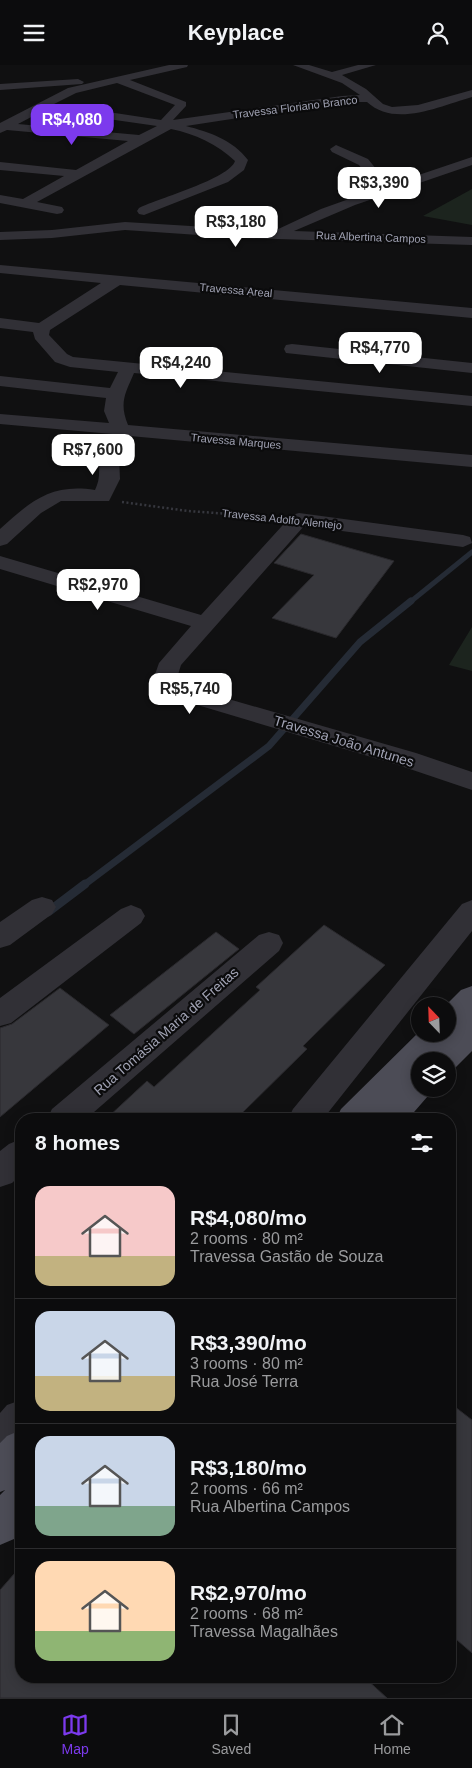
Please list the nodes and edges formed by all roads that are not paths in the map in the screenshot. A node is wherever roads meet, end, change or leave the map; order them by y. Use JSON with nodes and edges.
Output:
{"nodes":[{"id":1,"x":150,"y":65,"type":"edge"},
{"id":2,"x":183,"y":65,"type":"edge"},
{"id":3,"x":298,"y":65,"type":"edge"},
{"id":4,"x":371,"y":65,"type":"edge"},
{"id":5,"x":164,"y":70,"type":"junction"},
{"id":6,"x":44,"y":71,"type":"dead end"},
{"id":7,"x":331,"y":75,"type":"junction"},
{"id":8,"x":119,"y":80,"type":"junction"},
{"id":9,"x":58,"y":83,"type":"junction"},
{"id":10,"x":104,"y":83,"type":"junction"},
{"id":11,"x":0,"y":87,"type":"edge"},
{"id":12,"x":72,"y":91,"type":"junction"},
{"id":13,"x":472,"y":93,"type":"edge"},
{"id":14,"x":370,"y":98,"type":"junction"},
{"id":15,"x":35,"y":110,"type":"junction"},
{"id":16,"x":168,"y":124,"type":"junction"},
{"id":17,"x":2,"y":127,"type":"edge"},
{"id":18,"x":142,"y":139,"type":"junction"},
{"id":19,"x":336,"y":149,"type":"dead end"},
{"id":20,"x":472,"y":161,"type":"edge"},
{"id":21,"x":0,"y":166,"type":"edge"},
{"id":22,"x":78,"y":174,"type":"junction"},
{"id":23,"x":388,"y":191,"type":"junction"},
{"id":24,"x":0,"y":199,"type":"edge"},
{"id":25,"x":26,"y":203,"type":"junction"},
{"id":26,"x":57,"y":210,"type":"dead end"},
{"id":27,"x":144,"y":211,"type":"dead end"},
{"id":28,"x":276,"y":235,"type":"junction"},
{"id":29,"x":0,"y":236,"type":"edge"},
{"id":30,"x":472,"y":241,"type":"edge"},
{"id":31,"x":0,"y":269,"type":"edge"},
{"id":32,"x":118,"y":279,"type":"junction"},
{"id":33,"x":472,"y":313,"type":"edge"},
{"id":34,"x":0,"y":323,"type":"edge"},
{"id":35,"x":42,"y":328,"type":"junction"},
{"id":36,"x":292,"y":349,"type":"dead end"},
{"id":37,"x":128,"y":368,"type":"junction"},
{"id":38,"x":472,"y":369,"type":"edge"},
{"id":39,"x":0,"y":381,"type":"edge"},
{"id":40,"x":117,"y":394,"type":"junction"},
{"id":41,"x":472,"y":401,"type":"edge"},
{"id":42,"x":0,"y":419,"type":"edge"},
{"id":43,"x":121,"y":431,"type":"junction"},
{"id":44,"x":472,"y":461,"type":"edge"},
{"id":45,"x":299,"y":519,"type":"joint"},
{"id":46,"x":3,"y":534,"type":"edge"},
{"id":47,"x":463,"y":541,"type":"dead end"},
{"id":48,"x":0,"y":563,"type":"edge"},
{"id":49,"x":207,"y":624,"type":"junction"},
{"id":50,"x":472,"y":781,"type":"edge"},
{"id":51,"x":42,"y":907,"type":"dead end"},
{"id":52,"x":472,"y":911,"type":"edge"},
{"id":53,"x":131,"y":915,"type":"dead end"},
{"id":54,"x":0,"y":937,"type":"edge"},
{"id":55,"x":269,"y":943,"type":"dead end"},
{"id":56,"x":472,"y":998,"type":"edge"},
{"id":57,"x":0,"y":1014,"type":"edge"},
{"id":58,"x":456,"y":1015,"type":"edge"},
{"id":59,"x":472,"y":1031,"type":"edge"},
{"id":60,"x":428,"y":1043,"type":"edge"},
{"id":61,"x":451,"y":1052,"type":"edge"},
{"id":62,"x":411,"y":1093,"type":"edge"},
{"id":63,"x":70,"y":1113,"type":"edge"},
{"id":64,"x":309,"y":1113,"type":"edge"},
{"id":65,"x":358,"y":1113,"type":"edge"},
{"id":66,"x":392,"y":1113,"type":"edge"},
{"id":67,"x":15,"y":1159,"type":"edge"},
{"id":68,"x":0,"y":1172,"type":"edge"},
{"id":69,"x":15,"y":1425,"type":"edge"},
{"id":70,"x":0,"y":1441,"type":"edge"},
{"id":71,"x":15,"y":1456,"type":"edge"},
{"id":72,"x":0,"y":1472,"type":"edge"}],
"edges":[{"from":1,"to":5,"type":"street"},
{"from":2,"to":5,"type":"street"},
{"from":3,"to":7,"type":"street"},
{"from":4,"to":7,"type":"street"},
{"from":5,"to":8,"type":"street"},
{"from":6,"to":9,"type":"street"},
{"from":7,"to":14,"type":"street"},
{"from":8,"to":10,"type":"street"},
{"from":8,"to":16,"type":"street"},
{"from":9,"to":10,"type":"street"},
{"from":9,"to":11,"type":"street"},
{"from":9,"to":12,"type":"street"},
{"from":10,"to":12,"type":"street"},
{"from":12,"to":15,"type":"street"},
{"from":13,"to":14,"type":"street","name":"Travessa Floriano Branco"},
{"from":14,"to":16,"type":"street","name":"Travessa Floriano Branco"},
{"from":15,"to":16,"type":"street"},
{"from":15,"to":17,"type":"street"},
{"from":16,"to":18,"type":"street"},
{"from":16,"to":27,"type":"street"},
{"from":17,"to":18,"type":"street"},
{"from":18,"to":22,"type":"street"},
{"from":19,"to":23,"type":"street"},
{"from":20,"to":23,"type":"street"},
{"from":21,"to":22,"type":"street"},
{"from":22,"to":25,"type":"street"},
{"from":23,"to":28,"type":"street"},
{"from":24,"to":25,"type":"street"},
{"from":25,"to":26,"type":"street"},
{"from":28,"to":29,"type":"street","name":"Rua Albertina Campos"},
{"from":28,"to":30,"type":"street","name":"Rua Albertina Campos"},
{"from":31,"to":32,"type":"street","name":"Travessa Areal"},
{"from":32,"to":33,"type":"street","name":"Travessa Areal"},
{"from":32,"to":35,"type":"street"},
{"from":34,"to":35,"type":"street"},
{"from":35,"to":37,"type":"street"},
{"from":36,"to":38,"type":"street"},
{"from":37,"to":40,"type":"street"},
{"from":37,"to":41,"type":"street"},
{"from":39,"to":40,"type":"street"},
{"from":40,"to":43,"type":"street"},
{"from":42,"to":43,"type":"street","name":"Travessa Marques"},
{"from":43,"to":44,"type":"street","name":"Travessa Marques"},
{"from":43,"to":46,"type":"street"},
{"from":45,"to":47,"type":"street","name":"Travessa Adolfo Alentejo"},
{"from":45,"to":49,"type":"street","name":"Travessa João Antunes"},
{"from":48,"to":49,"type":"street"},
{"from":49,"to":50,"type":"street","name":"Travessa João Antunes"},
{"from":51,"to":54,"type":"street"},
{"from":52,"to":64,"type":"street"},
{"from":53,"to":57,"type":"street"},
{"from":55,"to":63,"type":"street","name":"Rua Tomásia Maria de Freitas"},
{"from":56,"to":58,"type":"main road"},
{"from":59,"to":61,"type":"main road"},
{"from":60,"to":65,"type":"main road"},
{"from":62,"to":66,"type":"main road"},
{"from":67,"to":68,"type":"street"},
{"from":69,"to":70,"type":"street"},
{"from":71,"to":72,"type":"main road"}]}
